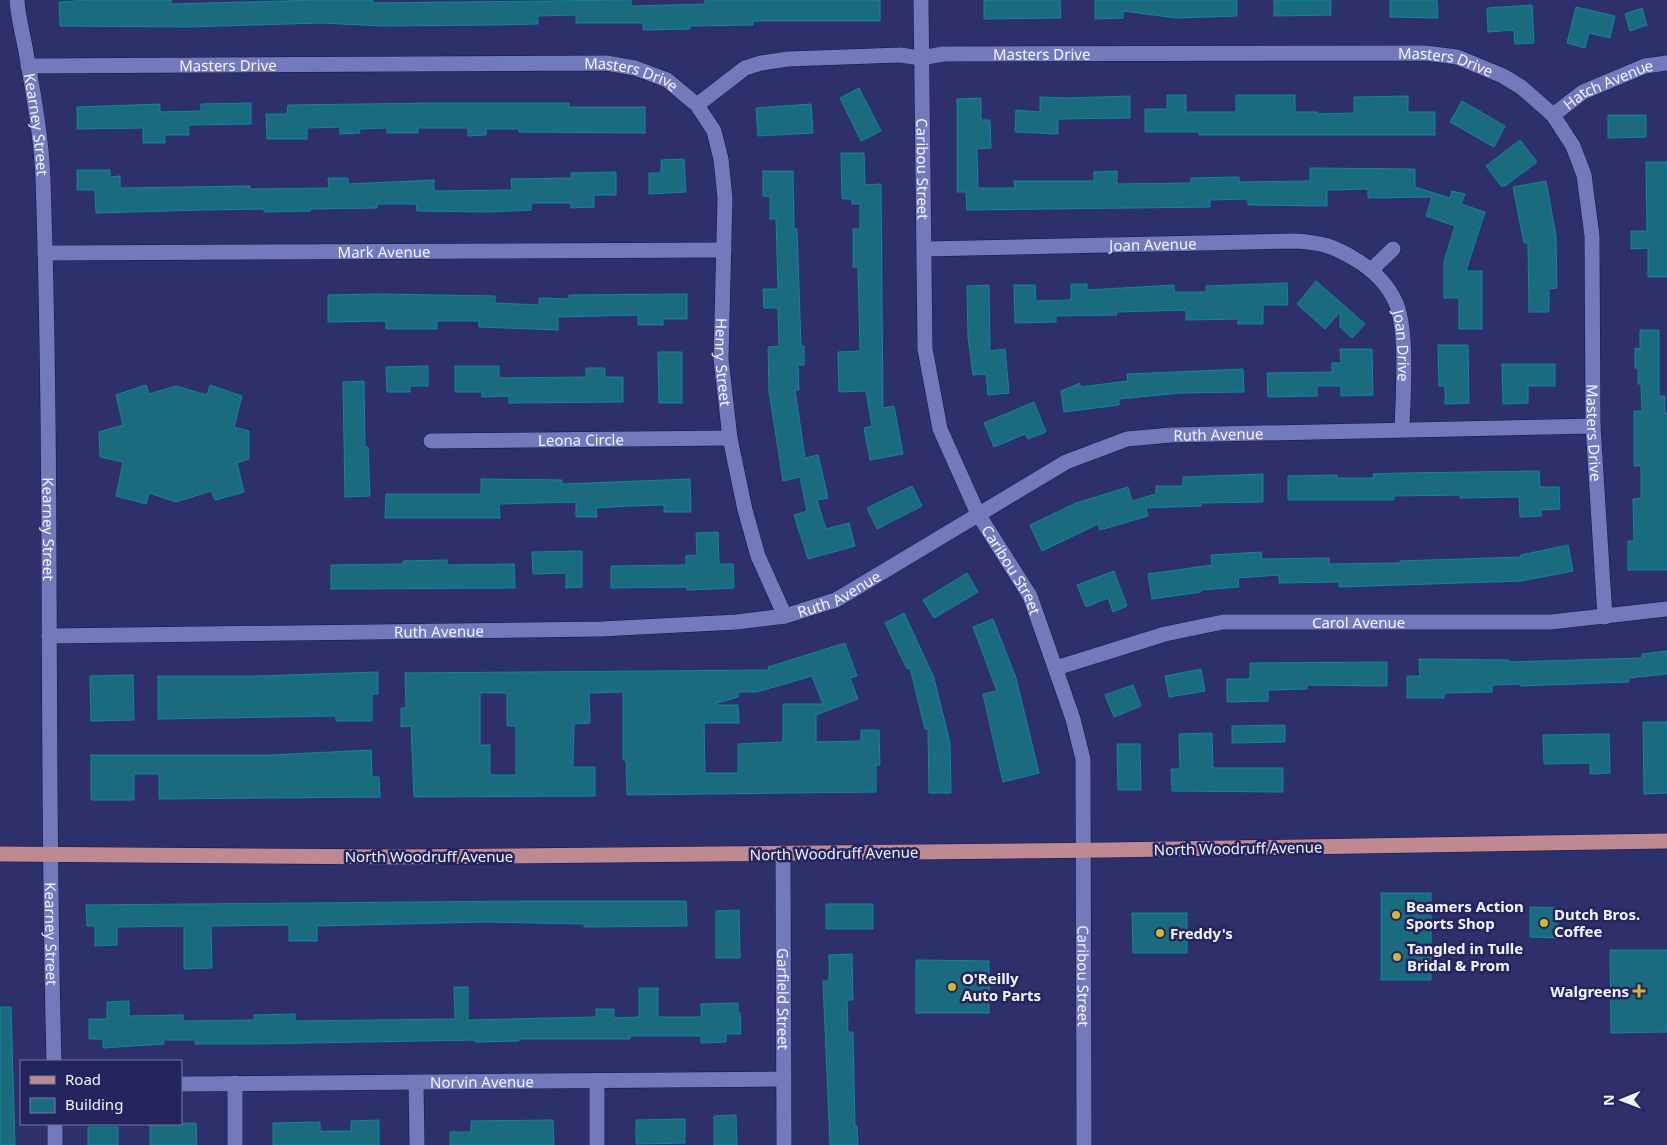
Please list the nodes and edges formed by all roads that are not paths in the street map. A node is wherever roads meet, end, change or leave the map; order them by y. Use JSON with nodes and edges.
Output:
{"nodes":[{"id":1,"x":17,"y":0,"type":"edge"},
{"id":2,"x":921,"y":0,"type":"edge"},
{"id":3,"x":921,"y":58,"type":"junction"},
{"id":4,"x":1667,"y":63,"type":"edge"},
{"id":5,"x":28,"y":66,"type":"junction"},
{"id":6,"x":697,"y":105,"type":"junction"},
{"id":7,"x":1553,"y":115,"type":"junction"},
{"id":8,"x":1393,"y":248,"type":"dead end"},
{"id":9,"x":925,"y":249,"type":"junction"},
{"id":10,"x":724,"y":250,"type":"junction"},
{"id":11,"x":45,"y":253,"type":"junction"},
{"id":12,"x":1371,"y":270,"type":"junction"},
{"id":13,"x":1593,"y":426,"type":"junction"},
{"id":14,"x":1402,"y":429,"type":"junction"},
{"id":15,"x":730,"y":438,"type":"junction"},
{"id":16,"x":432,"y":441,"type":"dead end"},
{"id":17,"x":978,"y":514,"type":"junction"},
{"id":18,"x":1667,"y":609,"type":"edge"},
{"id":19,"x":785,"y":616,"type":"junction"},
{"id":20,"x":1605,"y":617,"type":"junction"},
{"id":21,"x":49,"y":636,"type":"junction"},
{"id":22,"x":1056,"y":668,"type":"junction"},
{"id":23,"x":1667,"y":842,"type":"edge"},
{"id":24,"x":1084,"y":850,"type":"junction"},
{"id":25,"x":50,"y":853,"type":"junction"},
{"id":26,"x":783,"y":853,"type":"junction"},
{"id":27,"x":0,"y":854,"type":"edge"},
{"id":28,"x":54,"y":1060,"type":"edge"},
{"id":29,"x":783,"y":1079,"type":"junction"},
{"id":30,"x":597,"y":1081,"type":"junction"},
{"id":31,"x":235,"y":1083,"type":"junction"},
{"id":32,"x":416,"y":1083,"type":"junction"},
{"id":33,"x":182,"y":1084,"type":"edge"},
{"id":34,"x":55,"y":1125,"type":"edge"},
{"id":35,"x":55,"y":1145,"type":"edge"},
{"id":36,"x":235,"y":1145,"type":"edge"},
{"id":37,"x":417,"y":1145,"type":"edge"},
{"id":38,"x":597,"y":1145,"type":"edge"},
{"id":39,"x":784,"y":1145,"type":"edge"},
{"id":40,"x":1084,"y":1145,"type":"edge"}],
"edges":[{"from":1,"to":5,"type":"street","name":"Kearney Street"},
{"from":2,"to":3,"type":"street","name":"Caribou Street"},
{"from":3,"to":6,"type":"street","name":"Masters Drive"},
{"from":3,"to":7,"type":"street","name":"Masters Drive"},
{"from":3,"to":9,"type":"street","name":"Caribou Street"},
{"from":4,"to":7,"type":"street","name":"Hatch Avenue"},
{"from":5,"to":6,"type":"street","name":"Masters Drive"},
{"from":5,"to":11,"type":"street","name":"Kearney Street"},
{"from":6,"to":10,"type":"street","name":"Henry Street"},
{"from":7,"to":13,"type":"street","name":"Masters Drive"},
{"from":8,"to":12,"type":"street"},
{"from":9,"to":12,"type":"street","name":"Joan Avenue"},
{"from":9,"to":17,"type":"street","name":"Caribou Street"},
{"from":10,"to":11,"type":"street","name":"Mark Avenue"},
{"from":10,"to":15,"type":"street","name":"Henry Street"},
{"from":11,"to":21,"type":"street","name":"Kearney Street"},
{"from":12,"to":14,"type":"street","name":"Joan Drive"},
{"from":13,"to":14,"type":"street","name":"Ruth Avenue"},
{"from":13,"to":20,"type":"street","name":"Masters Drive"},
{"from":14,"to":17,"type":"street","name":"Ruth Avenue"},
{"from":15,"to":16,"type":"street","name":"Leona Circle"},
{"from":15,"to":19,"type":"street","name":"Henry Street"},
{"from":17,"to":19,"type":"street","name":"Ruth Avenue"},
{"from":17,"to":22,"type":"street","name":"Caribou Street"},
{"from":18,"to":20,"type":"street","name":"Carol Avenue"},
{"from":19,"to":21,"type":"street","name":"Ruth Avenue"},
{"from":20,"to":22,"type":"street","name":"Carol Avenue"},
{"from":21,"to":25,"type":"street","name":"Kearney Street"},
{"from":22,"to":24,"type":"street","name":"Caribou Street"},
{"from":23,"to":24,"type":"main road","name":"North Woodruff Avenue"},
{"from":24,"to":26,"type":"main road","name":"North Woodruff Avenue"},
{"from":24,"to":40,"type":"street","name":"Caribou Street"},
{"from":25,"to":26,"type":"main road","name":"North Woodruff Avenue"},
{"from":25,"to":27,"type":"main road","name":"North Woodruff Avenue"},
{"from":25,"to":28,"type":"street","name":"Kearney Street"},
{"from":26,"to":29,"type":"street","name":"Garfield Street"},
{"from":29,"to":30,"type":"street","name":"Norvin Avenue"},
{"from":29,"to":39,"type":"street","name":"Garfield Street"},
{"from":30,"to":32,"type":"street","name":"Norvin Avenue"},
{"from":30,"to":38,"type":"street"},
{"from":31,"to":32,"type":"street","name":"Norvin Avenue"},
{"from":31,"to":33,"type":"street","name":"Norvin Avenue"},
{"from":31,"to":36,"type":"street"},
{"from":32,"to":37,"type":"street"},
{"from":34,"to":35,"type":"street"}]}
